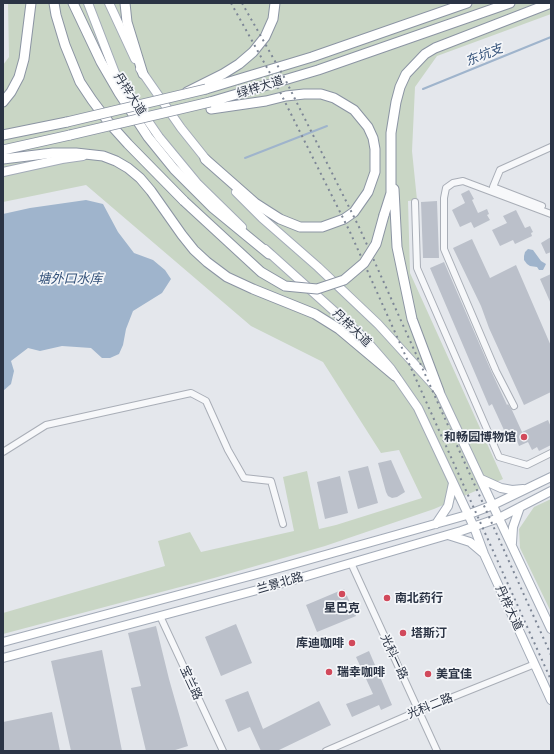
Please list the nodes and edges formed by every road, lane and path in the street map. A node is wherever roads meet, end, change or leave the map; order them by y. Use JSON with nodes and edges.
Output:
{"nodes":[{"id":1,"x":31,"y":3,"type":"edge"},
{"id":2,"x":54,"y":3,"type":"edge"},
{"id":3,"x":73,"y":3,"type":"edge"},
{"id":4,"x":88,"y":3,"type":"edge"},
{"id":5,"x":109,"y":3,"type":"edge"},
{"id":6,"x":125,"y":3,"type":"edge"},
{"id":7,"x":275,"y":3,"type":"edge"},
{"id":8,"x":467,"y":3,"type":"edge"},
{"id":9,"x":510,"y":3,"type":"edge"},
{"id":10,"x":551,"y":3,"type":"edge"},
{"id":11,"x":143,"y":74,"type":"junction"},
{"id":12,"x":206,"y":86,"type":"junction"},
{"id":13,"x":3,"y":102,"type":"edge"},
{"id":14,"x":211,"y":105,"type":"junction"},
{"id":15,"x":391,"y":133,"type":"junction"},
{"id":16,"x":3,"y":135,"type":"edge"},
{"id":17,"x":551,"y":147,"type":"edge"},
{"id":18,"x":3,"y":150,"type":"edge"},
{"id":19,"x":103,"y":156,"type":"junction"},
{"id":20,"x":3,"y":159,"type":"edge"},
{"id":21,"x":205,"y":159,"type":"junction"},
{"id":22,"x":3,"y":172,"type":"edge"},
{"id":23,"x":415,"y":202,"type":"dead end"},
{"id":24,"x":551,"y":209,"type":"edge"},
{"id":25,"x":551,"y":214,"type":"edge"},
{"id":26,"x":269,"y":254,"type":"junction"},
{"id":27,"x":395,"y":376,"type":"junction"},
{"id":28,"x":439,"y":392,"type":"junction"},
{"id":29,"x":514,"y":406,"type":"dead end"},
{"id":30,"x":3,"y":452,"type":"edge"},
{"id":31,"x":551,"y":453,"type":"edge"},
{"id":32,"x":551,"y":477,"type":"edge"},
{"id":33,"x":481,"y":479,"type":"junction"},
{"id":34,"x":453,"y":483,"type":"junction"},
{"id":35,"x":540,"y":483,"type":"junction"},
{"id":36,"x":531,"y":488,"type":"junction"},
{"id":37,"x":548,"y":492,"type":"edge"},
{"id":38,"x":493,"y":505,"type":"junction"},
{"id":39,"x":520,"y":507,"type":"junction"},
{"id":40,"x":467,"y":515,"type":"junction"},
{"id":41,"x":499,"y":518,"type":"junction"},
{"id":42,"x":283,"y":524,"type":"dead end"},
{"id":43,"x":436,"y":524,"type":"junction"},
{"id":44,"x":474,"y":527,"type":"junction"},
{"id":45,"x":447,"y":535,"type":"junction"},
{"id":46,"x":512,"y":546,"type":"junction"},
{"id":47,"x":484,"y":554,"type":"junction"},
{"id":48,"x":351,"y":563,"type":"junction"},
{"id":49,"x":160,"y":616,"type":"junction"},
{"id":50,"x":551,"y":628,"type":"edge"},
{"id":51,"x":3,"y":642,"type":"edge"},
{"id":52,"x":3,"y":658,"type":"edge"},
{"id":53,"x":535,"y":664,"type":"junction"},
{"id":54,"x":551,"y":700,"type":"edge"},
{"id":55,"x":418,"y":711,"type":"junction"},
{"id":56,"x":222,"y":751,"type":"edge"},
{"id":57,"x":326,"y":751,"type":"edge"},
{"id":58,"x":437,"y":751,"type":"edge"}],
"edges":[{"from":1,"to":13,"type":"highway"},
{"from":2,"to":15,"type":"highway","bridge":true},
{"from":3,"to":26,"type":"highway"},
{"from":4,"to":26,"type":"main road","name":"丹梓大道"},
{"from":5,"to":11,"type":"main road","name":"丹梓大道"},
{"from":6,"to":11,"type":"highway"},
{"from":7,"to":12,"type":"highway"},
{"from":8,"to":12,"type":"highway","name":"绿梓大道"},
{"from":9,"to":14,"type":"highway","name":"绿梓大道"},
{"from":10,"to":15,"type":"highway"},
{"from":11,"to":21,"type":"main road","name":"丹梓大道"},
{"from":12,"to":16,"type":"highway","name":"绿梓大道","bridge":true},
{"from":14,"to":18,"type":"highway","name":"绿梓大道","bridge":true},
{"from":14,"to":21,"type":"highway"},
{"from":15,"to":28,"type":"highway"},
{"from":17,"to":24,"type":"street"},
{"from":19,"to":20,"type":"highway"},
{"from":19,"to":22,"type":"main road"},
{"from":19,"to":27,"type":"highway"},
{"from":21,"to":28,"type":"main road","name":"丹梓大道"},
{"from":23,"to":31,"type":"street"},
{"from":25,"to":29,"type":"street"},
{"from":26,"to":27,"type":"main road","name":"丹梓大道"},
{"from":27,"to":34,"type":"main road","name":"丹梓大道"},
{"from":28,"to":33,"type":"main road","name":"丹梓大道"},
{"from":30,"to":42,"type":"street"},
{"from":32,"to":35,"type":"main road","name":"兰景北路"},
{"from":33,"to":36,"type":"main road"},
{"from":33,"to":38,"type":"main road","name":"丹梓大道"},
{"from":34,"to":40,"type":"main road","name":"丹梓大道"},
{"from":34,"to":43,"type":"main road"},
{"from":35,"to":36,"type":"main road","name":"兰景北路"},
{"from":35,"to":37,"type":"main road"},
{"from":36,"to":38,"type":"main road","name":"兰景北路"},
{"from":37,"to":39,"type":"main road","name":"兰景北路"},
{"from":38,"to":40,"type":"main road","name":"兰景北路"},
{"from":38,"to":41,"type":"main road","name":"丹梓大道"},
{"from":39,"to":41,"type":"main road","name":"兰景北路"},
{"from":39,"to":46,"type":"main road"},
{"from":40,"to":43,"type":"main road","name":"兰景北路"},
{"from":40,"to":44,"type":"main road","name":"丹梓大道"},
{"from":41,"to":44,"type":"main road","name":"兰景北路"},
{"from":41,"to":46,"type":"main road","name":"丹梓大道"},
{"from":43,"to":51,"type":"main road","name":"兰景北路"},
{"from":44,"to":45,"type":"main road","name":"兰景北路"},
{"from":44,"to":47,"type":"main road","name":"丹梓大道"},
{"from":45,"to":47,"type":"main road"},
{"from":45,"to":48,"type":"main road","name":"兰景北路"},
{"from":46,"to":50,"type":"main road","name":"丹梓大道"},
{"from":47,"to":53,"type":"main road","name":"丹梓大道"},
{"from":48,"to":49,"type":"main road","name":"兰景北路"},
{"from":48,"to":55,"type":"street","name":"光科一路"},
{"from":49,"to":52,"type":"main road","name":"兰景北路"},
{"from":49,"to":56,"type":"street","name":"宝兰路"},
{"from":53,"to":54,"type":"main road","name":"丹梓大道"},
{"from":53,"to":55,"type":"street","name":"光科二路"},
{"from":55,"to":57,"type":"street","name":"光科二路"},
{"from":55,"to":58,"type":"street","name":"光科一路"}]}
